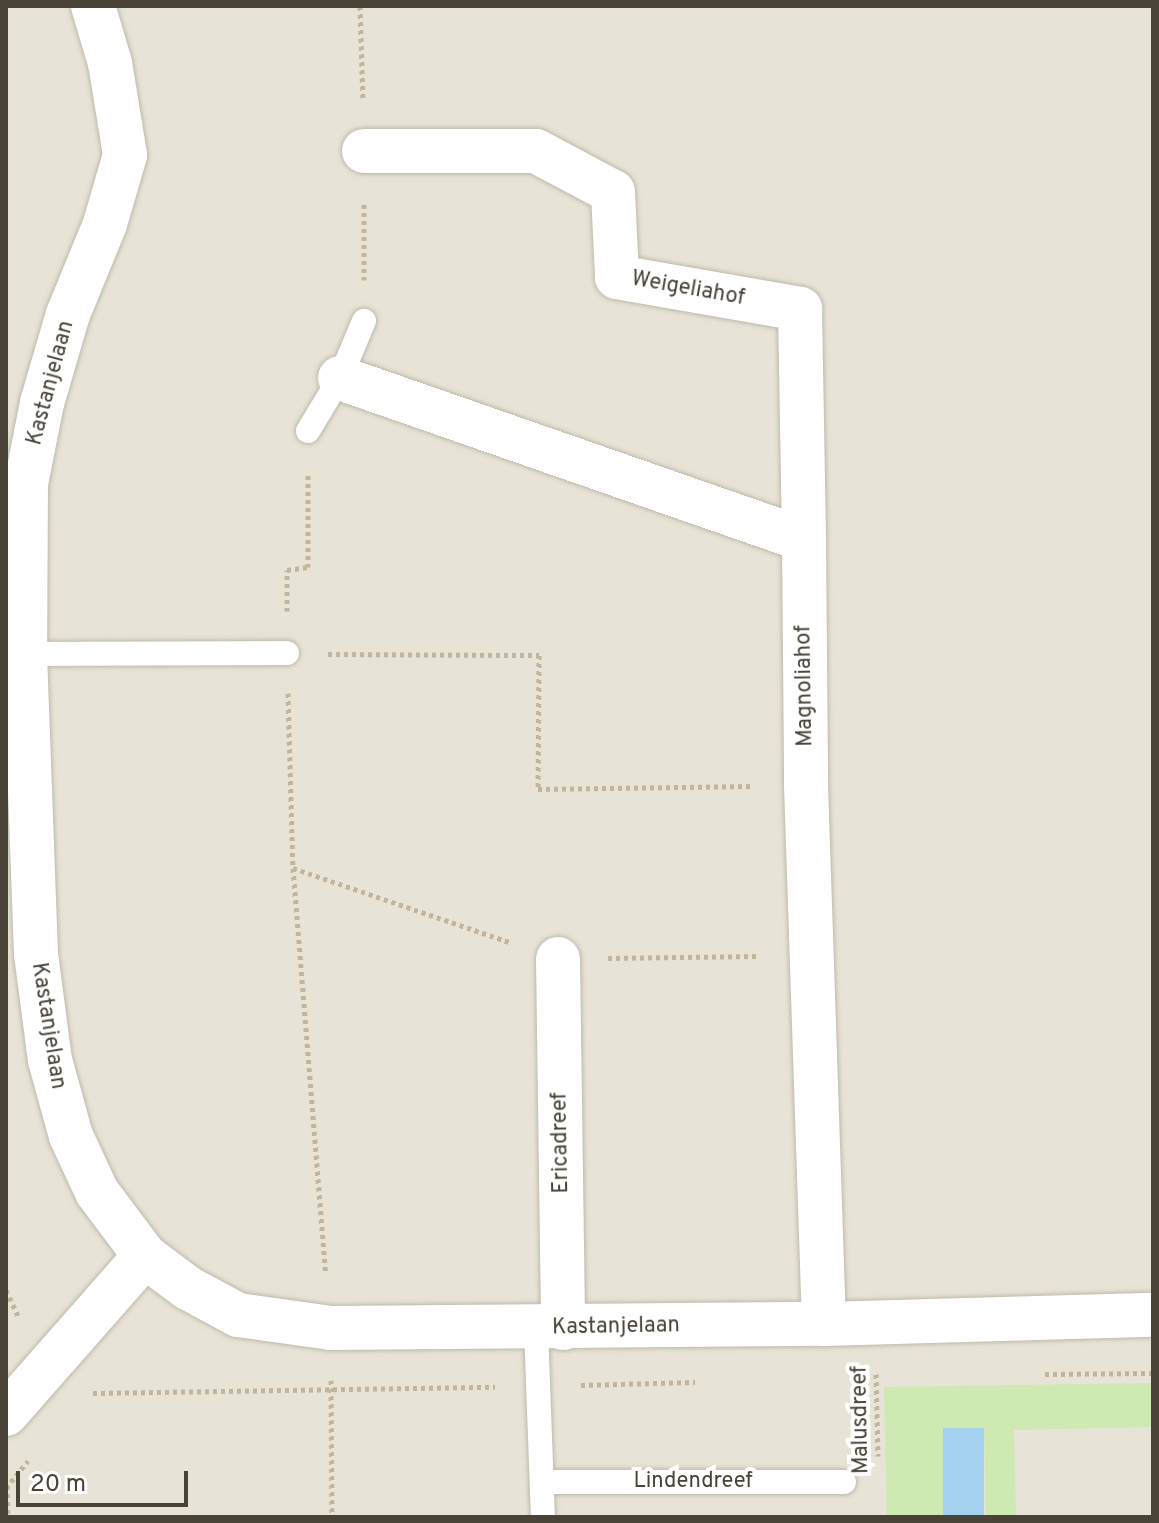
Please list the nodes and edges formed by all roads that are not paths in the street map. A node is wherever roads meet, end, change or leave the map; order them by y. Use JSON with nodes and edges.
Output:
{"nodes":[{"id":1,"x":93,"y":6,"type":"edge"},
{"id":2,"x":364,"y":151,"type":"road end"},
{"id":3,"x":364,"y":321,"type":"road end"},
{"id":4,"x":340,"y":378,"type":"junction"},
{"id":5,"x":308,"y":431,"type":"road end"},
{"id":6,"x":804,"y":540,"type":"junction"},
{"id":7,"x":287,"y":653,"type":"road end"},
{"id":8,"x":25,"y":654,"type":"junction"},
{"id":9,"x":21,"y":955,"type":"edge"},
{"id":10,"x":558,"y":959,"type":"dead end"},
{"id":11,"x":145,"y":1256,"type":"junction"},
{"id":12,"x":1153,"y":1315,"type":"edge"},
{"id":13,"x":824,"y":1324,"type":"junction"},
{"id":14,"x":549,"y":1328,"type":"junction"},
{"id":15,"x":6,"y":1414,"type":"edge"},
{"id":16,"x":542,"y":1482,"type":"junction"},
{"id":17,"x":844,"y":1482,"type":"dead end"},
{"id":18,"x":543,"y":1517,"type":"edge"}],
"edges":[{"from":1,"to":8,"type":"street","name":"Kastanjelaan"},
{"from":2,"to":6,"type":"street","name":"Weigeliahof"},
{"from":3,"to":4,"type":"lane"},
{"from":4,"to":5,"type":"lane"},
{"from":4,"to":6,"type":"street"},
{"from":6,"to":13,"type":"street","name":"Magnoliahof"},
{"from":7,"to":8,"type":"lane"},
{"from":8,"to":9,"type":"street","name":"Kastanjelaan"},
{"from":9,"to":11,"type":"street","name":"Kastanjelaan"},
{"from":10,"to":14,"type":"street","name":"Ericadreef"},
{"from":11,"to":14,"type":"street","name":"Kastanjelaan"},
{"from":11,"to":15,"type":"street"},
{"from":12,"to":13,"type":"street","name":"Kastanjelaan"},
{"from":13,"to":14,"type":"street","name":"Kastanjelaan"},
{"from":14,"to":16,"type":"lane"},
{"from":16,"to":17,"type":"lane","name":"Lindendreef"},
{"from":16,"to":18,"type":"lane"}]}
